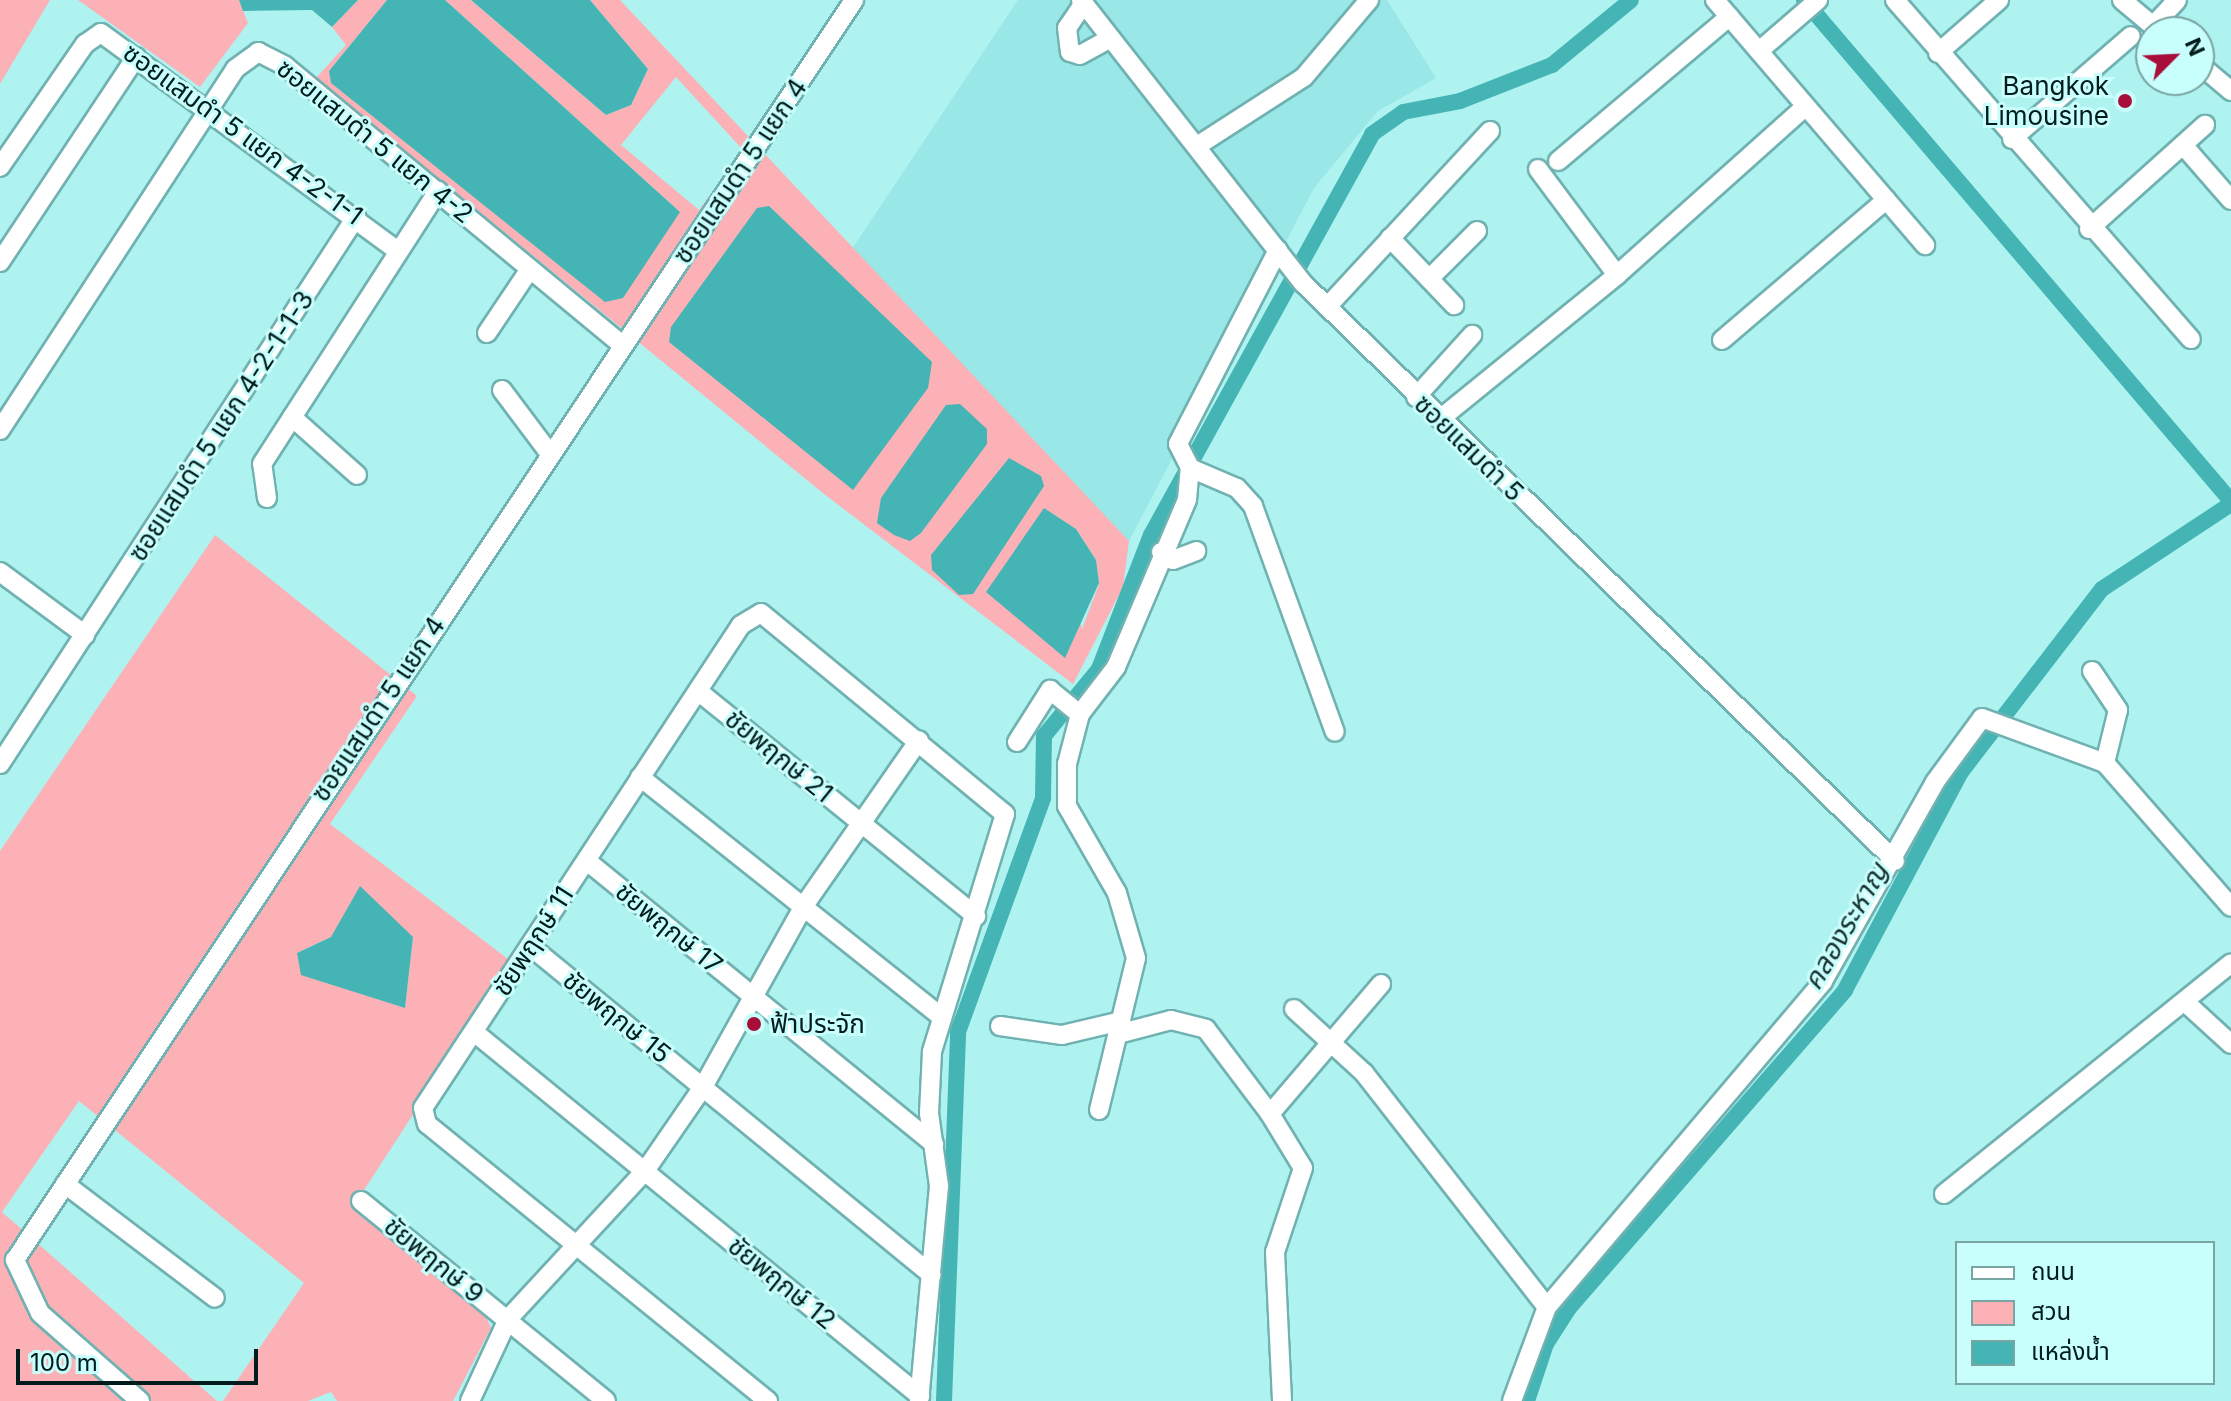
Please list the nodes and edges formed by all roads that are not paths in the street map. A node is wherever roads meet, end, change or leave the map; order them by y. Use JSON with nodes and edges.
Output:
{"nodes":[{"id":1,"x":854,"y":0,"type":"edge"},
{"id":2,"x":1369,"y":0,"type":"edge"},
{"id":3,"x":1715,"y":0,"type":"edge"},
{"id":4,"x":1818,"y":0,"type":"edge"},
{"id":5,"x":1895,"y":0,"type":"edge"},
{"id":6,"x":1999,"y":0,"type":"edge"},
{"id":7,"x":2122,"y":0,"type":"edge"},
{"id":8,"x":1082,"y":2,"type":"edge"},
{"id":9,"x":2141,"y":16,"type":"edge"},
{"id":10,"x":1729,"y":17,"type":"junction"},
{"id":11,"x":2131,"y":36,"type":"dead end"},
{"id":12,"x":1111,"y":38,"type":"junction"},
{"id":13,"x":1759,"y":51,"type":"junction"},
{"id":14,"x":1938,"y":53,"type":"junction"},
{"id":15,"x":136,"y":57,"type":"junction"},
{"id":16,"x":2215,"y":78,"type":"edge"},
{"id":17,"x":2231,"y":91,"type":"edge"},
{"id":18,"x":1805,"y":107,"type":"junction"},
{"id":19,"x":211,"y":111,"type":"junction"},
{"id":20,"x":2205,"y":125,"type":"dead end"},
{"id":21,"x":1490,"y":131,"type":"dead end"},
{"id":22,"x":2012,"y":139,"type":"junction"},
{"id":23,"x":2183,"y":145,"type":"junction"},
{"id":24,"x":1197,"y":146,"type":"junction"},
{"id":25,"x":1558,"y":161,"type":"dead end"},
{"id":26,"x":0,"y":167,"type":"edge"},
{"id":27,"x":1538,"y":169,"type":"dead end"},
{"id":28,"x":438,"y":191,"type":"junction"},
{"id":29,"x":1886,"y":200,"type":"junction"},
{"id":30,"x":2231,"y":200,"type":"edge"},
{"id":31,"x":356,"y":217,"type":"junction"},
{"id":32,"x":2089,"y":229,"type":"junction"},
{"id":33,"x":1477,"y":231,"type":"dead end"},
{"id":34,"x":1390,"y":238,"type":"junction"},
{"id":35,"x":1925,"y":245,"type":"dead end"},
{"id":36,"x":1278,"y":250,"type":"junction"},
{"id":37,"x":398,"y":251,"type":"junction"},
{"id":38,"x":0,"y":262,"type":"edge"},
{"id":39,"x":530,"y":269,"type":"junction"},
{"id":40,"x":1617,"y":275,"type":"junction"},
{"id":41,"x":1429,"y":279,"type":"junction"},
{"id":42,"x":1454,"y":305,"type":"dead end"},
{"id":43,"x":1327,"y":307,"type":"junction"},
{"id":44,"x":487,"y":333,"type":"dead end"},
{"id":45,"x":1472,"y":335,"type":"dead end"},
{"id":46,"x":2191,"y":339,"type":"dead end"},
{"id":47,"x":1722,"y":340,"type":"dead end"},
{"id":48,"x":622,"y":345,"type":"junction"},
{"id":49,"x":502,"y":390,"type":"dead end"},
{"id":50,"x":1416,"y":397,"type":"junction"},
{"id":51,"x":292,"y":417,"type":"junction"},
{"id":52,"x":1440,"y":419,"type":"junction"},
{"id":53,"x":0,"y":430,"type":"edge"},
{"id":54,"x":550,"y":454,"type":"junction"},
{"id":55,"x":1190,"y":468,"type":"junction"},
{"id":56,"x":357,"y":475,"type":"dead end"},
{"id":57,"x":267,"y":498,"type":"dead end"},
{"id":58,"x":1196,"y":551,"type":"dead end"},
{"id":59,"x":1161,"y":552,"type":"junction"},
{"id":60,"x":5,"y":576,"type":"edge"},
{"id":61,"x":0,"y":596,"type":"edge"},
{"id":62,"x":85,"y":635,"type":"junction"},
{"id":63,"x":2092,"y":671,"type":"dead end"},
{"id":64,"x":698,"y":691,"type":"junction"},
{"id":65,"x":1080,"y":714,"type":"junction"},
{"id":66,"x":1335,"y":732,"type":"dead end"},
{"id":67,"x":919,"y":740,"type":"junction"},
{"id":68,"x":1017,"y":742,"type":"dead end"},
{"id":69,"x":2105,"y":763,"type":"junction"},
{"id":70,"x":0,"y":764,"type":"edge"},
{"id":71,"x":640,"y":777,"type":"junction"},
{"id":72,"x":860,"y":822,"type":"junction"},
{"id":73,"x":587,"y":861,"type":"junction"},
{"id":74,"x":1895,"y":861,"type":"junction"},
{"id":75,"x":803,"y":907,"type":"junction"},
{"id":76,"x":2231,"y":907,"type":"edge"},
{"id":77,"x":976,"y":916,"type":"junction"},
{"id":78,"x":530,"y":946,"type":"junction"},
{"id":79,"x":2231,"y":963,"type":"edge"},
{"id":80,"x":1381,"y":984,"type":"dead end"},
{"id":81,"x":752,"y":995,"type":"junction"},
{"id":82,"x":2185,"y":1002,"type":"junction"},
{"id":83,"x":1294,"y":1009,"type":"dead end"},
{"id":84,"x":938,"y":1014,"type":"junction"},
{"id":85,"x":1000,"y":1026,"type":"dead end"},
{"id":86,"x":1119,"y":1028,"type":"junction"},
{"id":87,"x":474,"y":1032,"type":"junction"},
{"id":88,"x":1334,"y":1042,"type":"junction"},
{"id":89,"x":2231,"y":1044,"type":"edge"},
{"id":90,"x":703,"y":1087,"type":"junction"},
{"id":91,"x":1099,"y":1110,"type":"dead end"},
{"id":92,"x":1270,"y":1114,"type":"junction"},
{"id":93,"x":934,"y":1144,"type":"junction"},
{"id":94,"x":645,"y":1171,"type":"junction"},
{"id":95,"x":65,"y":1184,"type":"junction"},
{"id":96,"x":1944,"y":1194,"type":"dead end"},
{"id":97,"x":361,"y":1201,"type":"dead end"},
{"id":98,"x":578,"y":1245,"type":"junction"},
{"id":99,"x":932,"y":1275,"type":"junction"},
{"id":100,"x":215,"y":1298,"type":"dead end"},
{"id":101,"x":1547,"y":1307,"type":"junction"},
{"id":102,"x":508,"y":1319,"type":"junction"},
{"id":103,"x":919,"y":1398,"type":"edge"},
{"id":104,"x":140,"y":1401,"type":"edge"},
{"id":105,"x":470,"y":1401,"type":"edge"},
{"id":106,"x":606,"y":1401,"type":"edge"},
{"id":107,"x":768,"y":1401,"type":"edge"},
{"id":108,"x":1282,"y":1401,"type":"edge"},
{"id":109,"x":1512,"y":1401,"type":"edge"}],
"edges":[{"from":1,"to":48,"type":"street","name":"ซอยแสมดำ 5 แยก 4"},
{"from":2,"to":24,"type":"street"},
{"from":3,"to":10,"type":"street"},
{"from":4,"to":13,"type":"street"},
{"from":5,"to":14,"type":"street"},
{"from":6,"to":14,"type":"street"},
{"from":7,"to":9,"type":"street"},
{"from":8,"to":12,"type":"street","name":"ซอยแสมดำ 5"},
{"from":8,"to":12,"type":"street"},
{"from":10,"to":13,"type":"street"},
{"from":10,"to":25,"type":"street"},
{"from":11,"to":22,"type":"street"},
{"from":12,"to":24,"type":"street","name":"ซอยแสมดำ 5"},
{"from":13,"to":18,"type":"street"},
{"from":14,"to":22,"type":"street"},
{"from":15,"to":19,"type":"street","name":"ซอยแสมดำ 5 แยก 4-2-1-1"},
{"from":15,"to":26,"type":"street","name":"ซอยแสมดำ 5 แยก 4-2-1-1"},
{"from":15,"to":38,"type":"street"},
{"from":16,"to":17,"type":"street"},
{"from":18,"to":29,"type":"street"},
{"from":18,"to":40,"type":"street"},
{"from":19,"to":28,"type":"street","name":"ซอยแสมดำ 5 แยก 4-2"},
{"from":19,"to":31,"type":"street","name":"ซอยแสมดำ 5 แยก 4-2-1-1"},
{"from":19,"to":53,"type":"street","name":"ซอยแสมดำ 5 แยก 4-2"},
{"from":20,"to":23,"type":"street"},
{"from":21,"to":34,"type":"street"},
{"from":22,"to":32,"type":"street"},
{"from":23,"to":30,"type":"street"},
{"from":23,"to":32,"type":"street"},
{"from":24,"to":36,"type":"street","name":"ซอยแสมดำ 5"},
{"from":27,"to":40,"type":"street"},
{"from":28,"to":37,"type":"street"},
{"from":28,"to":39,"type":"street","name":"ซอยแสมดำ 5 แยก 4-2"},
{"from":29,"to":35,"type":"street"},
{"from":29,"to":47,"type":"street"},
{"from":31,"to":37,"type":"street","name":"ซอยแสมดำ 5 แยก 4-2-1-1"},
{"from":31,"to":62,"type":"street","name":"ซอยแสมดำ 5 แยก 4-2-1-1-3"},
{"from":32,"to":46,"type":"street"},
{"from":33,"to":41,"type":"street"},
{"from":34,"to":41,"type":"street"},
{"from":34,"to":43,"type":"street"},
{"from":36,"to":43,"type":"street","name":"ซอยแสมดำ 5"},
{"from":36,"to":55,"type":"street"},
{"from":37,"to":51,"type":"street"},
{"from":39,"to":44,"type":"street"},
{"from":39,"to":48,"type":"street","name":"ซอยแสมดำ 5 แยก 4-2"},
{"from":40,"to":52,"type":"street"},
{"from":41,"to":42,"type":"street"},
{"from":43,"to":50,"type":"street","name":"ซอยแสมดำ 5"},
{"from":45,"to":50,"type":"street"},
{"from":48,"to":54,"type":"street","name":"ซอยแสมดำ 5 แยก 4"},
{"from":49,"to":54,"type":"street"},
{"from":50,"to":52,"type":"street","name":"ซอยแสมดำ 5"},
{"from":51,"to":56,"type":"street"},
{"from":51,"to":57,"type":"street"},
{"from":52,"to":74,"type":"street","name":"ซอยแสมดำ 5"},
{"from":54,"to":95,"type":"street","name":"ซอยแสมดำ 5 แยก 4"},
{"from":55,"to":59,"type":"street"},
{"from":55,"to":66,"type":"street"},
{"from":58,"to":59,"type":"street"},
{"from":59,"to":65,"type":"street"},
{"from":60,"to":61,"type":"street"},
{"from":60,"to":62,"type":"street"},
{"from":62,"to":70,"type":"street","name":"ซอยแสมดำ 5 แยก 4-2-1-1-3"},
{"from":63,"to":69,"type":"street"},
{"from":64,"to":67,"type":"street","name":"ชัยพฤกษ์ 11"},
{"from":64,"to":71,"type":"street","name":"ชัยพฤกษ์ 11"},
{"from":64,"to":72,"type":"street","name":"ชัยพฤกษ์ 21"},
{"from":65,"to":68,"type":"street"},
{"from":65,"to":86,"type":"street"},
{"from":67,"to":72,"type":"street"},
{"from":67,"to":77,"type":"street"},
{"from":69,"to":74,"type":"street"},
{"from":69,"to":76,"type":"street"},
{"from":71,"to":73,"type":"street","name":"ชัยพฤกษ์ 11"},
{"from":71,"to":75,"type":"street"},
{"from":72,"to":75,"type":"street"},
{"from":72,"to":77,"type":"street","name":"ชัยพฤกษ์ 21"},
{"from":73,"to":78,"type":"street","name":"ชัยพฤกษ์ 11"},
{"from":73,"to":81,"type":"street","name":"ชัยพฤกษ์ 17"},
{"from":74,"to":101,"type":"street"},
{"from":75,"to":81,"type":"street"},
{"from":75,"to":84,"type":"street"},
{"from":77,"to":84,"type":"street"},
{"from":78,"to":87,"type":"street","name":"ชัยพฤกษ์ 11"},
{"from":78,"to":90,"type":"street","name":"ชัยพฤกษ์ 15"},
{"from":79,"to":82,"type":"street"},
{"from":80,"to":88,"type":"street"},
{"from":81,"to":90,"type":"street"},
{"from":81,"to":93,"type":"street","name":"ชัยพฤกษ์ 17"},
{"from":82,"to":89,"type":"street"},
{"from":82,"to":96,"type":"street"},
{"from":83,"to":88,"type":"street"},
{"from":84,"to":93,"type":"street"},
{"from":85,"to":86,"type":"street"},
{"from":86,"to":91,"type":"street"},
{"from":86,"to":92,"type":"street"},
{"from":87,"to":94,"type":"street","name":"ชัยพฤกษ์ 12"},
{"from":87,"to":98,"type":"street","name":"ชัยพฤกษ์ 11"},
{"from":88,"to":92,"type":"street"},
{"from":88,"to":101,"type":"street"},
{"from":90,"to":94,"type":"street"},
{"from":90,"to":99,"type":"street","name":"ชัยพฤกษ์ 15"},
{"from":92,"to":108,"type":"street"},
{"from":93,"to":99,"type":"street"},
{"from":94,"to":98,"type":"street"},
{"from":94,"to":103,"type":"street","name":"ชัยพฤกษ์ 12"},
{"from":95,"to":100,"type":"street"},
{"from":95,"to":104,"type":"street","name":"ซอยแสมดำ 5 แยก 4"},
{"from":97,"to":102,"type":"street","name":"ชัยพฤกษ์ 9"},
{"from":98,"to":102,"type":"street"},
{"from":98,"to":107,"type":"street"},
{"from":99,"to":103,"type":"street"},
{"from":101,"to":109,"type":"street"},
{"from":102,"to":105,"type":"street"},
{"from":102,"to":106,"type":"street","name":"ชัยพฤกษ์ 9"}]}
